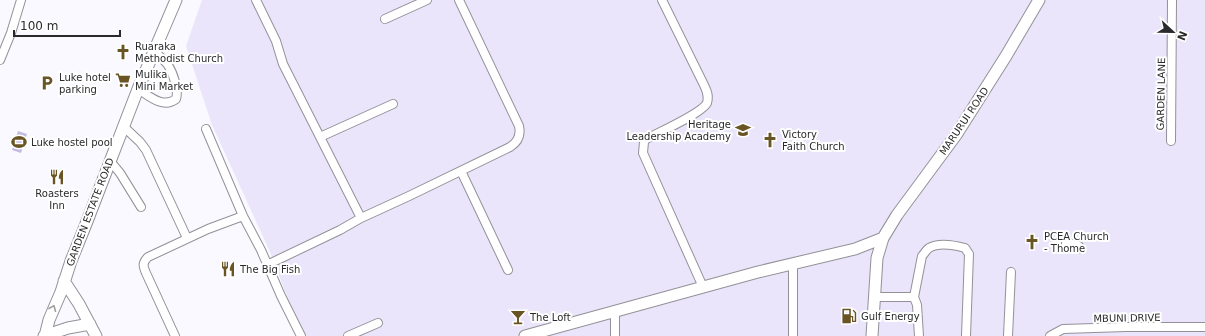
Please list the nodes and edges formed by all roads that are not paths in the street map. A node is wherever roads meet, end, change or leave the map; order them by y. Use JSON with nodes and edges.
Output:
{"nodes":[{"id":1,"x":21,"y":0,"type":"edge"},
{"id":2,"x":176,"y":0,"type":"edge"},
{"id":3,"x":256,"y":0,"type":"edge"},
{"id":4,"x":427,"y":0,"type":"edge"},
{"id":5,"x":459,"y":0,"type":"edge"},
{"id":6,"x":662,"y":0,"type":"edge"},
{"id":7,"x":1039,"y":0,"type":"edge"},
{"id":8,"x":1172,"y":0,"type":"edge"},
{"id":9,"x":385,"y":19,"type":"dead end"},
{"id":10,"x":154,"y":50,"type":"junction"},
{"id":11,"x":0,"y":60,"type":"edge"},
{"id":12,"x":138,"y":88,"type":"junction"},
{"id":13,"x":393,"y":104,"type":"dead end"},
{"id":14,"x":123,"y":126,"type":"junction"},
{"id":15,"x":206,"y":129,"type":"dead end"},
{"id":16,"x":320,"y":137,"type":"junction"},
{"id":17,"x":1171,"y":141,"type":"dead end"},
{"id":18,"x":110,"y":162,"type":"junction"},
{"id":19,"x":461,"y":171,"type":"junction"},
{"id":20,"x":141,"y":207,"type":"dead end"},
{"id":21,"x":243,"y":216,"type":"junction"},
{"id":22,"x":361,"y":218,"type":"junction"},
{"id":23,"x":187,"y":238,"type":"junction"},
{"id":24,"x":883,"y":238,"type":"junction"},
{"id":25,"x":1066,"y":243,"type":"dead end"},
{"id":26,"x":855,"y":249,"type":"junction"},
{"id":27,"x":1079,"y":249,"type":"dead end"},
{"id":28,"x":877,"y":258,"type":"junction"},
{"id":29,"x":793,"y":263,"type":"junction"},
{"id":30,"x":267,"y":264,"type":"junction"},
{"id":31,"x":508,"y":270,"type":"dead end"},
{"id":32,"x":1011,"y":272,"type":"dead end"},
{"id":33,"x":64,"y":281,"type":"junction"},
{"id":34,"x":702,"y":287,"type":"junction"},
{"id":35,"x":874,"y":297,"type":"junction"},
{"id":36,"x":914,"y":297,"type":"junction"},
{"id":37,"x":615,"y":310,"type":"junction"},
{"id":38,"x":378,"y":323,"type":"dead end"},
{"id":39,"x":90,"y":324,"type":"junction"},
{"id":40,"x":1205,"y":327,"type":"edge"},
{"id":41,"x":45,"y":336,"type":"edge"},
{"id":42,"x":96,"y":336,"type":"edge"},
{"id":43,"x":175,"y":336,"type":"edge"},
{"id":44,"x":301,"y":336,"type":"edge"},
{"id":45,"x":348,"y":336,"type":"edge"},
{"id":46,"x":525,"y":336,"type":"edge"},
{"id":47,"x":615,"y":336,"type":"edge"},
{"id":48,"x":793,"y":336,"type":"edge"},
{"id":49,"x":872,"y":336,"type":"edge"},
{"id":50,"x":919,"y":336,"type":"edge"},
{"id":51,"x":966,"y":336,"type":"edge"},
{"id":52,"x":1008,"y":336,"type":"edge"},
{"id":53,"x":1050,"y":336,"type":"edge"}],
"edges":[{"from":1,"to":11,"type":"street"},
{"from":2,"to":10,"type":"street","name":"GARDEN ESTATE ROAD"},
{"from":3,"to":16,"type":"street"},
{"from":4,"to":9,"type":"street"},
{"from":5,"to":19,"type":"street"},
{"from":6,"to":34,"type":"street"},
{"from":7,"to":24,"type":"street","name":"MARURUI ROAD"},
{"from":8,"to":17,"type":"street","name":"GARDEN LANE"},
{"from":10,"to":12,"type":"street","name":"GARDEN ESTATE ROAD"},
{"from":10,"to":12,"type":"street"},
{"from":12,"to":14,"type":"street","name":"GARDEN ESTATE ROAD"},
{"from":13,"to":16,"type":"street"},
{"from":14,"to":18,"type":"street","name":"GARDEN ESTATE ROAD"},
{"from":14,"to":23,"type":"street"},
{"from":15,"to":21,"type":"street"},
{"from":16,"to":22,"type":"street"},
{"from":18,"to":20,"type":"street"},
{"from":18,"to":33,"type":"street","name":"GARDEN ESTATE ROAD"},
{"from":19,"to":22,"type":"street"},
{"from":19,"to":31,"type":"street"},
{"from":21,"to":23,"type":"street"},
{"from":21,"to":30,"type":"street"},
{"from":22,"to":30,"type":"street"},
{"from":23,"to":43,"type":"street"},
{"from":24,"to":26,"type":"street"},
{"from":24,"to":28,"type":"street","name":"MARURUI ROAD"},
{"from":25,"to":27,"type":"street"},
{"from":26,"to":28,"type":"street"},
{"from":26,"to":29,"type":"street"},
{"from":28,"to":35,"type":"street","name":"MARURUI ROAD"},
{"from":29,"to":34,"type":"street"},
{"from":29,"to":48,"type":"street"},
{"from":30,"to":44,"type":"street"},
{"from":32,"to":52,"type":"street"},
{"from":33,"to":39,"type":"street"},
{"from":41,"to":33,"type":"street","name":"GARDEN ESTATE ROAD","one_way":true},
{"from":34,"to":37,"type":"street"},
{"from":35,"to":36,"type":"street"},
{"from":35,"to":49,"type":"street","name":"MARURUI ROAD"},
{"from":36,"to":50,"type":"street"},
{"from":36,"to":51,"type":"street"},
{"from":37,"to":46,"type":"street"},
{"from":37,"to":47,"type":"street"},
{"from":38,"to":45,"type":"street"},
{"from":39,"to":41,"type":"street"},
{"from":39,"to":42,"type":"street"},
{"from":40,"to":53,"type":"street","name":"MBUNI DRIVE"}]}
